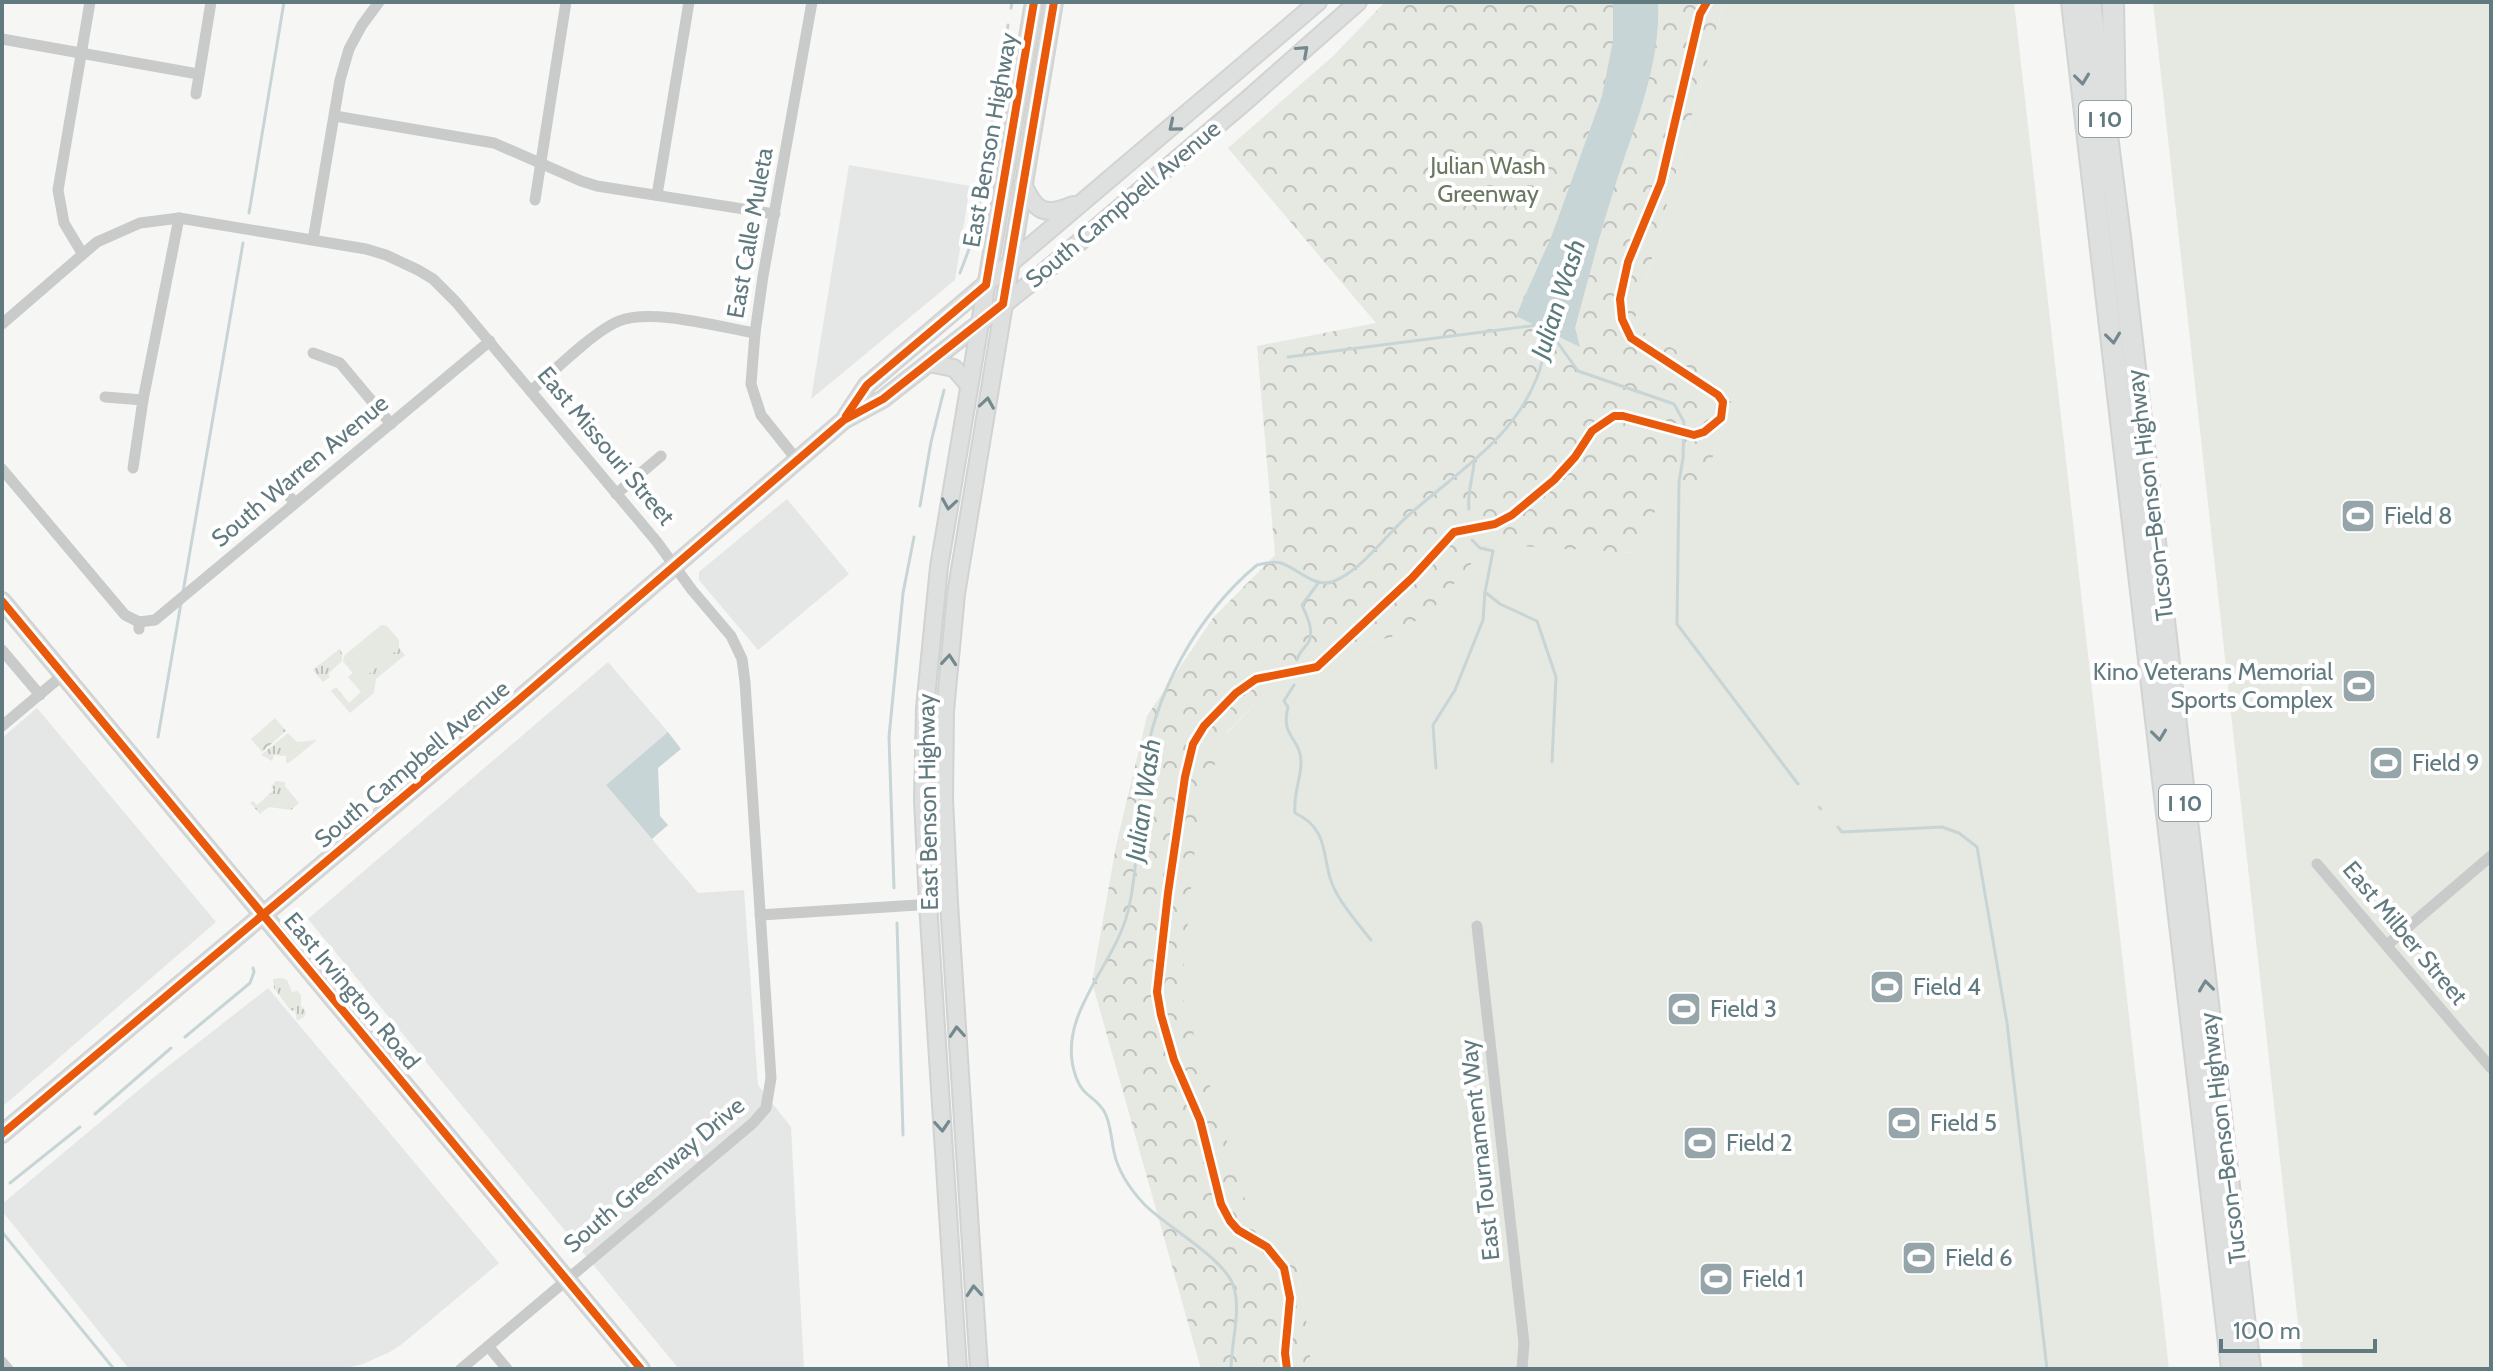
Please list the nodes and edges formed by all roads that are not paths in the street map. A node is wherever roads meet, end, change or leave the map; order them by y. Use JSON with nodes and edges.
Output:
{"nodes":[{"id":1,"x":90,"y":2,"type":"edge"},
{"id":2,"x":211,"y":2,"type":"edge"},
{"id":3,"x":379,"y":2,"type":"edge"},
{"id":4,"x":566,"y":2,"type":"edge"},
{"id":5,"x":689,"y":2,"type":"edge"},
{"id":6,"x":812,"y":2,"type":"edge"},
{"id":7,"x":1034,"y":2,"type":"edge"},
{"id":8,"x":1054,"y":2,"type":"edge"},
{"id":9,"x":1318,"y":2,"type":"edge"},
{"id":10,"x":1358,"y":2,"type":"edge"},
{"id":11,"x":2072,"y":2,"type":"edge"},
{"id":12,"x":2090,"y":2,"type":"edge"},
{"id":13,"x":2113,"y":2,"type":"edge"},
{"id":14,"x":2,"y":39,"type":"edge"},
{"id":15,"x":81,"y":52,"type":"junction"},
{"id":16,"x":198,"y":74,"type":"junction"},
{"id":17,"x":196,"y":94,"type":"dead end"},
{"id":18,"x":335,"y":116,"type":"junction"},
{"id":19,"x":540,"y":164,"type":"junction"},
{"id":20,"x":1023,"y":184,"type":"junction"},
{"id":21,"x":657,"y":195,"type":"junction"},
{"id":22,"x":535,"y":200,"type":"dead end"},
{"id":23,"x":1085,"y":200,"type":"junction"},
{"id":24,"x":775,"y":214,"type":"junction"},
{"id":25,"x":179,"y":218,"type":"junction"},
{"id":26,"x":2120,"y":237,"type":"junction"},
{"id":27,"x":313,"y":240,"type":"junction"},
{"id":28,"x":82,"y":253,"type":"junction"},
{"id":29,"x":1010,"y":265,"type":"junction"},
{"id":30,"x":986,"y":285,"type":"junction"},
{"id":31,"x":1003,"y":304,"type":"junction"},
{"id":32,"x":980,"y":322,"type":"junction"},
{"id":33,"x":2,"y":324,"type":"edge"},
{"id":34,"x":755,"y":333,"type":"junction"},
{"id":35,"x":490,"y":341,"type":"junction"},
{"id":36,"x":313,"y":353,"type":"dead end"},
{"id":37,"x":929,"y":363,"type":"junction"},
{"id":38,"x":969,"y":385,"type":"junction"},
{"id":39,"x":531,"y":391,"type":"junction"},
{"id":40,"x":105,"y":397,"type":"dead end"},
{"id":41,"x":143,"y":400,"type":"junction"},
{"id":42,"x":844,"y":420,"type":"junction"},
{"id":43,"x":391,"y":424,"type":"junction"},
{"id":44,"x":661,"y":456,"type":"dead end"},
{"id":45,"x":797,"y":460,"type":"junction"},
{"id":46,"x":133,"y":468,"type":"dead end"},
{"id":47,"x":2,"y":469,"type":"edge"},
{"id":48,"x":282,"y":488,"type":"dead end"},
{"id":49,"x":616,"y":494,"type":"junction"},
{"id":50,"x":295,"y":503,"type":"junction"},
{"id":51,"x":675,"y":567,"type":"junction"},
{"id":52,"x":2,"y":601,"type":"edge"},
{"id":53,"x":2,"y":650,"type":"edge"},
{"id":54,"x":64,"y":674,"type":"junction"},
{"id":55,"x":40,"y":695,"type":"junction"},
{"id":56,"x":2,"y":726,"type":"edge"},
{"id":57,"x":2491,"y":856,"type":"edge"},
{"id":58,"x":2317,"y":864,"type":"dead end"},
{"id":59,"x":928,"y":903,"type":"junction"},
{"id":60,"x":949,"y":903,"type":"junction"},
{"id":61,"x":760,"y":915,"type":"junction"},
{"id":62,"x":264,"y":916,"type":"junction"},
{"id":63,"x":1477,"y":926,"type":"dead end"},
{"id":64,"x":2387,"y":945,"type":"junction"},
{"id":65,"x":2491,"y":1068,"type":"edge"},
{"id":66,"x":766,"y":1108,"type":"joint"},
{"id":67,"x":2,"y":1134,"type":"edge"},
{"id":68,"x":971,"y":1247,"type":"junction"},
{"id":69,"x":951,"y":1249,"type":"junction"},
{"id":70,"x":566,"y":1279,"type":"junction"},
{"id":71,"x":488,"y":1346,"type":"junction"},
{"id":72,"x":2,"y":1362,"type":"edge"},
{"id":73,"x":8,"y":1369,"type":"edge"},
{"id":74,"x":461,"y":1369,"type":"edge"},
{"id":75,"x":507,"y":1369,"type":"edge"},
{"id":76,"x":641,"y":1369,"type":"edge"},
{"id":77,"x":958,"y":1369,"type":"edge"},
{"id":78,"x":979,"y":1369,"type":"edge"},
{"id":79,"x":1522,"y":1369,"type":"edge"},
{"id":80,"x":2232,"y":1369,"type":"edge"},
{"id":81,"x":2250,"y":1369,"type":"edge"}],
"edges":[{"from":1,"to":15,"type":"street"},
{"from":2,"to":16,"type":"street"},
{"from":3,"to":18,"type":"street"},
{"from":4,"to":19,"type":"street"},
{"from":5,"to":21,"type":"street"},
{"from":6,"to":24,"type":"street","name":"East Calle Muleta"},
{"from":7,"to":30,"type":"main road","name":"East Benson Highway"},
{"from":8,"to":20,"type":"main road","name":"East Benson Highway"},
{"from":9,"to":23,"type":"main road","name":"South Campbell Avenue","one_way":true},
{"from":31,"to":10,"type":"main road","name":"South Campbell Avenue","one_way":true},
{"from":11,"to":80,"type":"highway","name":"Tucson–Benson Highway","number":"I 10","one_way":true},
{"from":12,"to":26,"type":"highway","name":"Tucson–Benson Highway","number":"I 10"},
{"from":13,"to":26,"type":"highway"},
{"from":14,"to":15,"type":"street"},
{"from":15,"to":16,"type":"street"},
{"from":15,"to":28,"type":"street"},
{"from":16,"to":17,"type":"street"},
{"from":18,"to":19,"type":"street"},
{"from":18,"to":27,"type":"street"},
{"from":19,"to":21,"type":"street"},
{"from":19,"to":22,"type":"street"},
{"from":20,"to":23,"type":"main road"},
{"from":20,"to":29,"type":"main road","name":"East Benson Highway"},
{"from":21,"to":24,"type":"street"},
{"from":23,"to":29,"type":"main road","name":"South Campbell Avenue"},
{"from":24,"to":34,"type":"street","name":"East Calle Muleta"},
{"from":25,"to":27,"type":"street","name":"East Missouri Street"},
{"from":25,"to":28,"type":"street","name":"East Missouri Street"},
{"from":25,"to":41,"type":"street"},
{"from":81,"to":26,"type":"highway","name":"Tucson–Benson Highway","number":"I 10","one_way":true},
{"from":27,"to":35,"type":"street","name":"East Missouri Street"},
{"from":28,"to":33,"type":"street","name":"East Missouri Street"},
{"from":29,"to":30,"type":"main road","name":"South Campbell Avenue"},
{"from":29,"to":31,"type":"main road","name":"East Benson Highway"},
{"from":30,"to":32,"type":"main road","name":"East Benson Highway"},
{"from":30,"to":42,"type":"main road","name":"South Campbell Avenue"},
{"from":31,"to":32,"type":"main road","name":"South Campbell Avenue"},
{"from":60,"to":31,"type":"main road","name":"East Benson Highway","one_way":true},
{"from":32,"to":37,"type":"main road","name":"South Campbell Avenue"},
{"from":32,"to":38,"type":"main road","name":"East Benson Highway"},
{"from":34,"to":39,"type":"street"},
{"from":34,"to":45,"type":"street","name":"East Calle Muleta"},
{"from":35,"to":39,"type":"street","name":"East Missouri Street"},
{"from":35,"to":43,"type":"street","name":"South Warren Avenue"},
{"from":36,"to":43,"type":"street"},
{"from":37,"to":38,"type":"main road"},
{"from":37,"to":42,"type":"main road","name":"South Campbell Avenue"},
{"from":38,"to":59,"type":"main road","name":"East Benson Highway","one_way":true},
{"from":39,"to":49,"type":"street","name":"East Missouri Street"},
{"from":40,"to":41,"type":"street"},
{"from":41,"to":46,"type":"street"},
{"from":42,"to":45,"type":"main road","name":"South Campbell Avenue"},
{"from":43,"to":50,"type":"street","name":"South Warren Avenue"},
{"from":44,"to":49,"type":"street"},
{"from":45,"to":51,"type":"main road","name":"South Campbell Avenue"},
{"from":47,"to":50,"type":"street","name":"South Warren Avenue"},
{"from":48,"to":50,"type":"street"},
{"from":49,"to":51,"type":"street","name":"East Missouri Street"},
{"from":51,"to":61,"type":"street","name":"East Missouri Street"},
{"from":51,"to":62,"type":"main road","name":"South Campbell Avenue"},
{"from":52,"to":54,"type":"main road","name":"East Irvington Road"},
{"from":53,"to":55,"type":"street"},
{"from":54,"to":55,"type":"street"},
{"from":54,"to":62,"type":"main road","name":"East Irvington Road"},
{"from":55,"to":56,"type":"street"},
{"from":57,"to":64,"type":"street"},
{"from":58,"to":64,"type":"street","name":"East Milber Street"},
{"from":59,"to":60,"type":"street"},
{"from":59,"to":61,"type":"street"},
{"from":59,"to":69,"type":"main road","name":"East Benson Highway","one_way":true},
{"from":68,"to":60,"type":"main road","name":"East Benson Highway","one_way":true},
{"from":61,"to":66,"type":"street","name":"East Missouri Street"},
{"from":62,"to":67,"type":"main road","name":"South Campbell Avenue"},
{"from":62,"to":70,"type":"main road","name":"East Irvington Road"},
{"from":63,"to":79,"type":"street","name":"East Tournament Way"},
{"from":64,"to":65,"type":"street","name":"East Milber Street"},
{"from":66,"to":70,"type":"street","name":"South Greenway Drive"},
{"from":68,"to":69,"type":"main road"},
{"from":78,"to":68,"type":"main road","name":"East Benson Highway","one_way":true},
{"from":69,"to":77,"type":"main road","name":"East Benson Highway"},
{"from":70,"to":71,"type":"street","name":"South Greenway Drive"},
{"from":70,"to":76,"type":"main road","name":"East Irvington Road"},
{"from":71,"to":74,"type":"street","name":"South Greenway Drive"},
{"from":71,"to":75,"type":"street"},
{"from":72,"to":73,"type":"street"}]}
